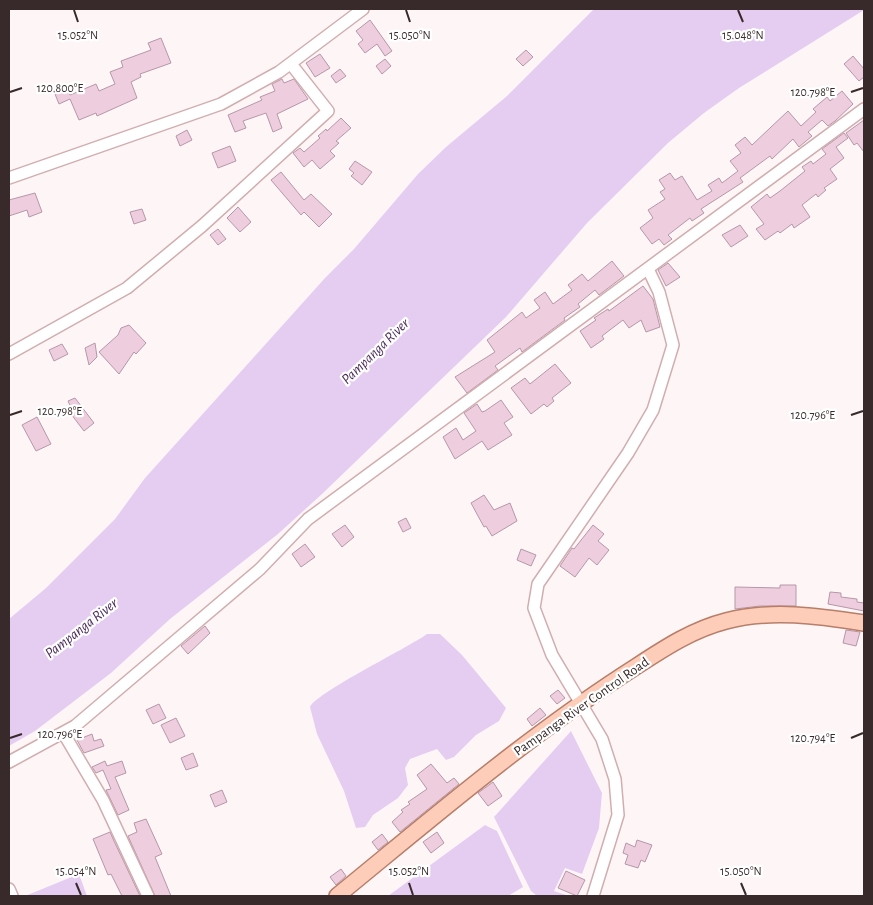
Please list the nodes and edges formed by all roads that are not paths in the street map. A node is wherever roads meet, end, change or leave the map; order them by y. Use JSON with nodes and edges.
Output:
{"nodes":[{"id":1,"x":363,"y":9,"type":"edge"},
{"id":2,"x":291,"y":64,"type":"junction"},
{"id":3,"x":864,"y":109,"type":"edge"},
{"id":4,"x":9,"y":178,"type":"edge"},
{"id":5,"x":648,"y":269,"type":"junction"},
{"id":6,"x":9,"y":354,"type":"edge"},
{"id":7,"x":864,"y":623,"type":"edge"},
{"id":8,"x":581,"y":702,"type":"junction"},
{"id":9,"x":64,"y":734,"type":"junction"},
{"id":10,"x":9,"y":762,"type":"edge"},
{"id":11,"x":9,"y":889,"type":"edge"},
{"id":12,"x":12,"y":896,"type":"edge"},
{"id":13,"x":148,"y":896,"type":"edge"},
{"id":14,"x":337,"y":896,"type":"edge"},
{"id":15,"x":593,"y":896,"type":"edge"}],
"edges":[{"from":1,"to":2,"type":"street"},
{"from":2,"to":4,"type":"street"},
{"from":2,"to":6,"type":"street"},
{"from":3,"to":5,"type":"street"},
{"from":5,"to":8,"type":"street"},
{"from":5,"to":9,"type":"street"},
{"from":7,"to":8,"type":"main road","name":"Pampanga River Control Road"},
{"from":8,"to":14,"type":"main road","name":"Pampanga River Control Road"},
{"from":8,"to":15,"type":"street"},
{"from":9,"to":10,"type":"street"},
{"from":9,"to":13,"type":"street"},
{"from":11,"to":12,"type":"street"}]}
